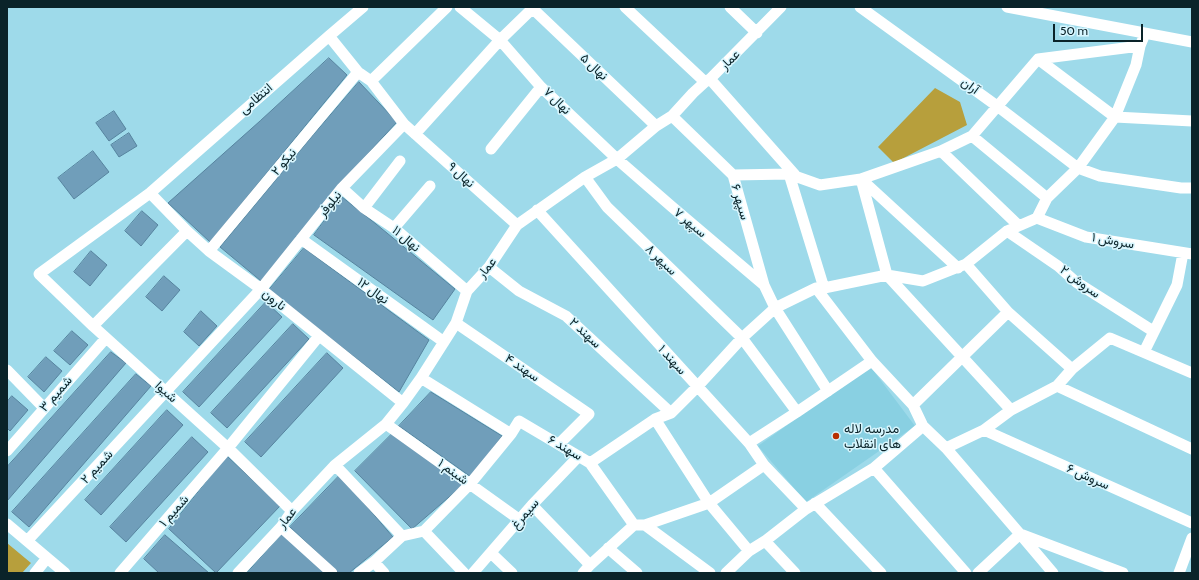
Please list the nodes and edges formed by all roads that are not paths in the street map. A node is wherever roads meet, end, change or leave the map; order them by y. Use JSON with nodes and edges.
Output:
{"nodes":[{"id":1,"x":364,"y":7,"type":"edge"},
{"id":2,"x":447,"y":7,"type":"edge"},
{"id":3,"x":460,"y":7,"type":"edge"},
{"id":4,"x":532,"y":7,"type":"edge"},
{"id":5,"x":625,"y":7,"type":"edge"},
{"id":6,"x":730,"y":7,"type":"edge"},
{"id":7,"x":781,"y":7,"type":"edge"},
{"id":8,"x":860,"y":7,"type":"edge"},
{"id":9,"x":1007,"y":7,"type":"edge"},
{"id":10,"x":757,"y":33,"type":"junction"},
{"id":11,"x":1145,"y":34,"type":"junction"},
{"id":12,"x":329,"y":36,"type":"junction"},
{"id":13,"x":500,"y":40,"type":"junction"},
{"id":14,"x":1192,"y":42,"type":"edge"},
{"id":15,"x":1140,"y":46,"type":"junction"},
{"id":16,"x":1038,"y":59,"type":"junction"},
{"id":17,"x":358,"y":72,"type":"junction"},
{"id":18,"x":371,"y":81,"type":"junction"},
{"id":19,"x":708,"y":81,"type":"junction"},
{"id":20,"x":542,"y":87,"type":"junction"},
{"id":21,"x":997,"y":106,"type":"junction"},
{"id":22,"x":672,"y":116,"type":"junction"},
{"id":23,"x":1115,"y":117,"type":"junction"},
{"id":24,"x":1192,"y":122,"type":"edge"},
{"id":25,"x":404,"y":124,"type":"junction"},
{"id":26,"x":656,"y":126,"type":"junction"},
{"id":27,"x":415,"y":134,"type":"junction"},
{"id":28,"x":972,"y":136,"type":"junction"},
{"id":29,"x":491,"y":149,"type":"dead end"},
{"id":30,"x":941,"y":151,"type":"junction"},
{"id":31,"x":617,"y":159,"type":"junction"},
{"id":32,"x":400,"y":161,"type":"dead end"},
{"id":33,"x":1078,"y":168,"type":"junction"},
{"id":34,"x":792,"y":174,"type":"junction"},
{"id":35,"x":733,"y":175,"type":"junction"},
{"id":36,"x":585,"y":177,"type":"junction"},
{"id":37,"x":861,"y":179,"type":"junction"},
{"id":38,"x":430,"y":186,"type":"dead end"},
{"id":39,"x":342,"y":188,"type":"junction"},
{"id":40,"x":1192,"y":188,"type":"edge"},
{"id":41,"x":150,"y":193,"type":"junction"},
{"id":42,"x":1047,"y":198,"type":"junction"},
{"id":43,"x":364,"y":208,"type":"junction"},
{"id":44,"x":537,"y":210,"type":"junction"},
{"id":45,"x":1037,"y":218,"type":"junction"},
{"id":46,"x":517,"y":225,"type":"junction"},
{"id":47,"x":1018,"y":225,"type":"junction"},
{"id":48,"x":394,"y":228,"type":"junction"},
{"id":49,"x":187,"y":231,"type":"junction"},
{"id":50,"x":1007,"y":231,"type":"junction"},
{"id":51,"x":301,"y":239,"type":"junction"},
{"id":52,"x":209,"y":251,"type":"junction"},
{"id":53,"x":1187,"y":254,"type":"edge"},
{"id":54,"x":962,"y":266,"type":"junction"},
{"id":55,"x":489,"y":267,"type":"junction"},
{"id":56,"x":39,"y":274,"type":"joint"},
{"id":57,"x":887,"y":275,"type":"junction"},
{"id":58,"x":764,"y":285,"type":"junction"},
{"id":59,"x":820,"y":288,"type":"junction"},
{"id":60,"x":261,"y":289,"type":"junction"},
{"id":61,"x":468,"y":291,"type":"junction"},
{"id":62,"x":775,"y":308,"type":"junction"},
{"id":63,"x":1008,"y":312,"type":"junction"},
{"id":64,"x":456,"y":323,"type":"junction"},
{"id":65,"x":93,"y":326,"type":"junction"},
{"id":66,"x":1153,"y":331,"type":"junction"},
{"id":67,"x":319,"y":336,"type":"junction"},
{"id":68,"x":106,"y":338,"type":"junction"},
{"id":69,"x":742,"y":338,"type":"junction"},
{"id":70,"x":444,"y":342,"type":"junction"},
{"id":71,"x":1144,"y":352,"type":"junction"},
{"id":72,"x":963,"y":357,"type":"junction"},
{"id":73,"x":872,"y":361,"type":"junction"},
{"id":74,"x":1072,"y":369,"type":"junction"},
{"id":75,"x":7,"y":370,"type":"edge"},
{"id":76,"x":1192,"y":373,"type":"edge"},
{"id":77,"x":421,"y":378,"type":"junction"},
{"id":78,"x":1057,"y":386,"type":"junction"},
{"id":79,"x":697,"y":387,"type":"junction"},
{"id":80,"x":828,"y":391,"type":"junction"},
{"id":81,"x":166,"y":392,"type":"junction"},
{"id":82,"x":403,"y":403,"type":"junction"},
{"id":83,"x":913,"y":405,"type":"junction"},
{"id":84,"x":44,"y":408,"type":"junction"},
{"id":85,"x":1011,"y":410,"type":"junction"},
{"id":86,"x":796,"y":412,"type":"junction"},
{"id":87,"x":671,"y":413,"type":"junction"},
{"id":88,"x":656,"y":420,"type":"junction"},
{"id":89,"x":386,"y":424,"type":"junction"},
{"id":90,"x":923,"y":426,"type":"junction"},
{"id":91,"x":984,"y":430,"type":"junction"},
{"id":92,"x":511,"y":434,"type":"junction"},
{"id":93,"x":748,"y":443,"type":"junction"},
{"id":94,"x":559,"y":444,"type":"junction"},
{"id":95,"x":9,"y":445,"type":"edge"},
{"id":96,"x":228,"y":448,"type":"junction"},
{"id":97,"x":946,"y":448,"type":"junction"},
{"id":98,"x":1192,"y":449,"type":"edge"},
{"id":99,"x":579,"y":456,"type":"junction"},
{"id":100,"x":590,"y":463,"type":"junction"},
{"id":101,"x":764,"y":465,"type":"junction"},
{"id":102,"x":336,"y":466,"type":"junction"},
{"id":103,"x":874,"y":468,"type":"junction"},
{"id":104,"x":470,"y":484,"type":"junction"},
{"id":105,"x":709,"y":503,"type":"junction"},
{"id":106,"x":532,"y":505,"type":"junction"},
{"id":107,"x":811,"y":506,"type":"junction"},
{"id":108,"x":292,"y":511,"type":"junction"},
{"id":109,"x":520,"y":520,"type":"junction"},
{"id":110,"x":1192,"y":523,"type":"edge"},
{"id":111,"x":7,"y":524,"type":"edge"},
{"id":112,"x":634,"y":525,"type":"junction"},
{"id":113,"x":646,"y":525,"type":"junction"},
{"id":114,"x":281,"y":527,"type":"junction"},
{"id":115,"x":424,"y":531,"type":"junction"},
{"id":116,"x":1020,"y":534,"type":"junction"},
{"id":117,"x":402,"y":536,"type":"junction"},
{"id":118,"x":1192,"y":538,"type":"edge"},
{"id":119,"x":27,"y":541,"type":"junction"},
{"id":120,"x":765,"y":541,"type":"junction"},
{"id":121,"x":608,"y":548,"type":"junction"},
{"id":122,"x":749,"y":551,"type":"junction"},
{"id":123,"x":491,"y":553,"type":"junction"},
{"id":124,"x":47,"y":558,"type":"junction"},
{"id":125,"x":374,"y":562,"type":"junction"},
{"id":126,"x":586,"y":569,"type":"edge"},
{"id":127,"x":35,"y":573,"type":"edge"},
{"id":128,"x":65,"y":573,"type":"edge"},
{"id":129,"x":120,"y":573,"type":"edge"},
{"id":130,"x":238,"y":573,"type":"edge"},
{"id":131,"x":332,"y":573,"type":"edge"},
{"id":132,"x":359,"y":573,"type":"edge"},
{"id":133,"x":384,"y":573,"type":"edge"},
{"id":134,"x":464,"y":573,"type":"edge"},
{"id":135,"x":473,"y":573,"type":"edge"},
{"id":136,"x":512,"y":573,"type":"edge"},
{"id":137,"x":636,"y":573,"type":"edge"},
{"id":138,"x":710,"y":573,"type":"edge"},
{"id":139,"x":726,"y":573,"type":"edge"},
{"id":140,"x":795,"y":573,"type":"edge"},
{"id":141,"x":881,"y":573,"type":"edge"},
{"id":142,"x":966,"y":573,"type":"edge"},
{"id":143,"x":978,"y":573,"type":"edge"},
{"id":144,"x":1052,"y":573,"type":"edge"},
{"id":145,"x":1123,"y":573,"type":"edge"},
{"id":146,"x":1179,"y":573,"type":"edge"}],
"edges":[{"from":1,"to":12,"type":"street","name":"انتظامی"},
{"from":2,"to":18,"type":"street"},
{"from":3,"to":13,"type":"street","name":"نهال ۷"},
{"from":4,"to":13,"type":"street"},
{"from":4,"to":26,"type":"street","name":"نهال ۵"},
{"from":5,"to":19,"type":"street"},
{"from":6,"to":10,"type":"street"},
{"from":7,"to":10,"type":"street","name":"عمار"},
{"from":8,"to":21,"type":"street","name":"آران"},
{"from":9,"to":11,"type":"street"},
{"from":10,"to":19,"type":"street","name":"عمار"},
{"from":11,"to":14,"type":"street"},
{"from":11,"to":15,"type":"street"},
{"from":12,"to":17,"type":"street","name":"نهال ۹"},
{"from":12,"to":41,"type":"street","name":"انتظامی"},
{"from":13,"to":20,"type":"street","name":"نهال ۷"},
{"from":13,"to":27,"type":"street"},
{"from":15,"to":16,"type":"street"},
{"from":15,"to":23,"type":"street"},
{"from":16,"to":21,"type":"street"},
{"from":16,"to":23,"type":"street"},
{"from":17,"to":18,"type":"street","name":"نهال ۹"},
{"from":17,"to":52,"type":"street","name":"نیکو ۲"},
{"from":18,"to":25,"type":"street","name":"نهال ۹"},
{"from":19,"to":22,"type":"street","name":"عمار"},
{"from":19,"to":34,"type":"street"},
{"from":20,"to":29,"type":"street"},
{"from":20,"to":31,"type":"street","name":"نهال ۷"},
{"from":21,"to":28,"type":"street"},
{"from":21,"to":33,"type":"street","name":"آران"},
{"from":22,"to":26,"type":"street","name":"عمار"},
{"from":22,"to":35,"type":"street","name":"سپهر ۶"},
{"from":23,"to":24,"type":"street"},
{"from":23,"to":33,"type":"street"},
{"from":25,"to":27,"type":"street","name":"نهال ۹"},
{"from":25,"to":39,"type":"street","name":"نیلوفر"},
{"from":26,"to":31,"type":"street","name":"عمار"},
{"from":27,"to":46,"type":"street","name":"نهال ۹"},
{"from":28,"to":30,"type":"street"},
{"from":28,"to":42,"type":"street"},
{"from":30,"to":37,"type":"street"},
{"from":30,"to":47,"type":"street"},
{"from":31,"to":36,"type":"street","name":"عمار"},
{"from":31,"to":58,"type":"street","name":"سپهر ۷"},
{"from":32,"to":43,"type":"street"},
{"from":33,"to":40,"type":"street","name":"آران"},
{"from":33,"to":42,"type":"street"},
{"from":34,"to":35,"type":"street"},
{"from":34,"to":37,"type":"street"},
{"from":34,"to":59,"type":"street"},
{"from":35,"to":58,"type":"street","name":"سپهر ۶"},
{"from":36,"to":44,"type":"street","name":"عمار"},
{"from":36,"to":69,"type":"street","name":"سپهر ۸"},
{"from":37,"to":54,"type":"street"},
{"from":37,"to":57,"type":"street"},
{"from":38,"to":48,"type":"street"},
{"from":39,"to":43,"type":"street","name":"نهال ۱۱"},
{"from":39,"to":51,"type":"street","name":"نیلوفر"},
{"from":41,"to":49,"type":"street","name":"نارون"},
{"from":41,"to":56,"type":"street","name":"انتظامی"},
{"from":42,"to":45,"type":"street"},
{"from":43,"to":48,"type":"street","name":"نهال ۱۱"},
{"from":44,"to":46,"type":"street","name":"عمار"},
{"from":44,"to":79,"type":"street","name":"سهند ۱"},
{"from":45,"to":47,"type":"street"},
{"from":45,"to":53,"type":"street","name":"سروش ۱"},
{"from":46,"to":55,"type":"street","name":"عمار"},
{"from":47,"to":50,"type":"street"},
{"from":48,"to":61,"type":"street","name":"نهال ۱۱"},
{"from":49,"to":52,"type":"street","name":"نارون"},
{"from":49,"to":65,"type":"street"},
{"from":50,"to":54,"type":"street"},
{"from":50,"to":66,"type":"street","name":"سروش ۲"},
{"from":51,"to":60,"type":"street","name":"نیلوفر"},
{"from":51,"to":70,"type":"street","name":"نهال ۱۲"},
{"from":52,"to":60,"type":"street","name":"نارون"},
{"from":53,"to":66,"type":"street"},
{"from":54,"to":57,"type":"street"},
{"from":54,"to":63,"type":"street"},
{"from":55,"to":61,"type":"street","name":"عمار"},
{"from":55,"to":87,"type":"street","name":"سهند ۲"},
{"from":56,"to":65,"type":"street","name":"شیوا"},
{"from":57,"to":59,"type":"street"},
{"from":57,"to":72,"type":"street"},
{"from":58,"to":62,"type":"street","name":"سپهر ۶"},
{"from":59,"to":62,"type":"street"},
{"from":59,"to":73,"type":"street"},
{"from":60,"to":67,"type":"street","name":"نارون"},
{"from":60,"to":81,"type":"street","name":"شمیم ۲"},
{"from":61,"to":64,"type":"street","name":"عمار"},
{"from":62,"to":69,"type":"street"},
{"from":62,"to":80,"type":"street","name":"سپهر ۶"},
{"from":63,"to":72,"type":"street"},
{"from":63,"to":74,"type":"street"},
{"from":64,"to":70,"type":"street","name":"عمار"},
{"from":64,"to":94,"type":"street","name":"سهند ۴"},
{"from":65,"to":68,"type":"street","name":"شیوا"},
{"from":66,"to":71,"type":"street"},
{"from":67,"to":82,"type":"street","name":"نارون"},
{"from":67,"to":96,"type":"street","name":"شمیم ۱"},
{"from":68,"to":81,"type":"street","name":"شیوا"},
{"from":68,"to":84,"type":"street","name":"شمیم ۳"},
{"from":69,"to":79,"type":"street"},
{"from":69,"to":86,"type":"street","name":"سپهر ۸"},
{"from":70,"to":77,"type":"street","name":"عمار"},
{"from":71,"to":74,"type":"street"},
{"from":71,"to":76,"type":"street"},
{"from":72,"to":83,"type":"street"},
{"from":72,"to":85,"type":"street"},
{"from":73,"to":80,"type":"street"},
{"from":73,"to":83,"type":"street"},
{"from":74,"to":78,"type":"street"},
{"from":75,"to":84,"type":"street"},
{"from":77,"to":82,"type":"street","name":"عمار"},
{"from":77,"to":92,"type":"street"},
{"from":78,"to":85,"type":"street"},
{"from":78,"to":98,"type":"street"},
{"from":79,"to":87,"type":"street"},
{"from":79,"to":93,"type":"street","name":"سهند ۱"},
{"from":80,"to":86,"type":"street"},
{"from":81,"to":96,"type":"street","name":"شیوا"},
{"from":81,"to":119,"type":"street","name":"شمیم ۲"},
{"from":82,"to":89,"type":"street","name":"عمار"},
{"from":83,"to":90,"type":"street"},
{"from":84,"to":95,"type":"street","name":"شمیم ۳"},
{"from":85,"to":91,"type":"street"},
{"from":86,"to":93,"type":"street"},
{"from":87,"to":88,"type":"street"},
{"from":88,"to":100,"type":"street"},
{"from":88,"to":105,"type":"street"},
{"from":89,"to":102,"type":"street","name":"عمار"},
{"from":89,"to":104,"type":"street","name":"شبنم ۱"},
{"from":90,"to":97,"type":"street"},
{"from":90,"to":103,"type":"street"},
{"from":91,"to":97,"type":"street"},
{"from":91,"to":110,"type":"street","name":"سروش ۶"},
{"from":92,"to":94,"type":"street","name":"سهند ۶"},
{"from":92,"to":104,"type":"street"},
{"from":93,"to":101,"type":"street","name":"سهند ۱"},
{"from":94,"to":99,"type":"street","name":"سهند ۶"},
{"from":96,"to":108,"type":"street","name":"شیوا"},
{"from":96,"to":129,"type":"street","name":"شمیم ۱"},
{"from":97,"to":116,"type":"street"},
{"from":99,"to":100,"type":"street","name":"سهند ۶"},
{"from":99,"to":106,"type":"street","name":"سیمرغ"},
{"from":100,"to":112,"type":"street","name":"سهند ۶"},
{"from":101,"to":105,"type":"street"},
{"from":101,"to":107,"type":"street","name":"سهند ۱"},
{"from":102,"to":108,"type":"street","name":"عمار"},
{"from":102,"to":117,"type":"street"},
{"from":103,"to":107,"type":"street"},
{"from":103,"to":142,"type":"street"},
{"from":104,"to":109,"type":"street","name":"شبنم ۱"},
{"from":104,"to":115,"type":"street"},
{"from":105,"to":113,"type":"street"},
{"from":105,"to":122,"type":"street"},
{"from":106,"to":109,"type":"street","name":"سیمرغ"},
{"from":106,"to":126,"type":"street"},
{"from":107,"to":120,"type":"street"},
{"from":107,"to":141,"type":"street","name":"سهند ۱"},
{"from":108,"to":114,"type":"street","name":"عمار"},
{"from":109,"to":123,"type":"street","name":"سیمرغ"},
{"from":111,"to":119,"type":"street"},
{"from":112,"to":113,"type":"street"},
{"from":112,"to":121,"type":"street"},
{"from":113,"to":138,"type":"street"},
{"from":114,"to":130,"type":"street","name":"عمار"},
{"from":114,"to":131,"type":"street"},
{"from":115,"to":117,"type":"street"},
{"from":115,"to":134,"type":"street"},
{"from":116,"to":143,"type":"street"},
{"from":116,"to":144,"type":"street"},
{"from":116,"to":145,"type":"street"},
{"from":117,"to":125,"type":"street"},
{"from":118,"to":146,"type":"street"},
{"from":119,"to":124,"type":"street"},
{"from":120,"to":122,"type":"street"},
{"from":120,"to":140,"type":"street"},
{"from":121,"to":126,"type":"street"},
{"from":121,"to":137,"type":"street"},
{"from":122,"to":139,"type":"street"},
{"from":123,"to":135,"type":"street","name":"سیمرغ"},
{"from":123,"to":136,"type":"street"},
{"from":124,"to":127,"type":"street"},
{"from":124,"to":128,"type":"street"},
{"from":125,"to":132,"type":"street"},
{"from":125,"to":133,"type":"street"}]}
